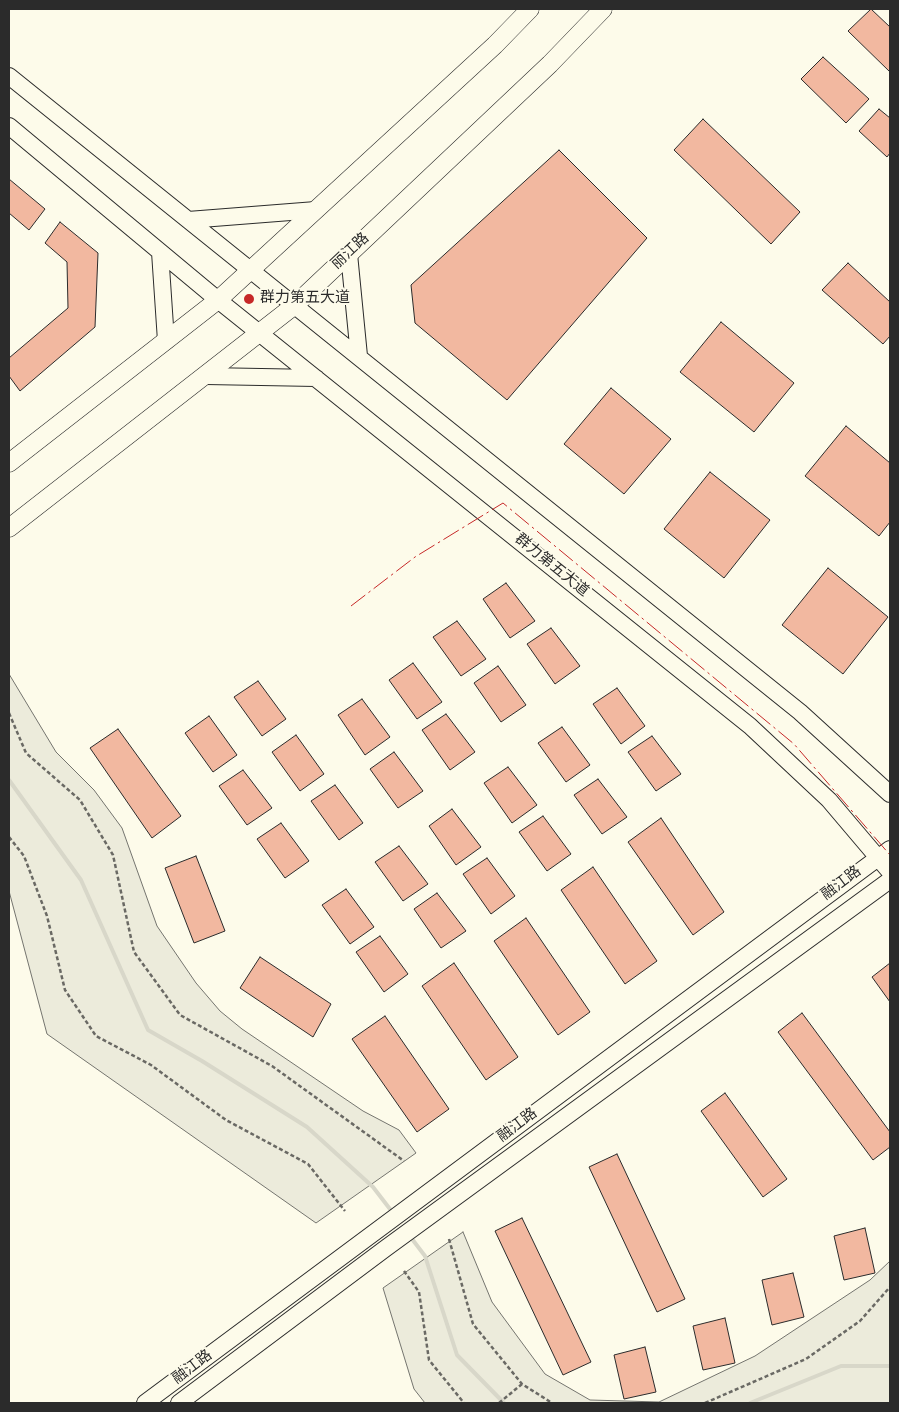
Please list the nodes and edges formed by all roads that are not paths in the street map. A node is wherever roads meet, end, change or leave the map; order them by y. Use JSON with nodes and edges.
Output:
{"nodes":[{"id":1,"x":530,"y":9,"type":"edge"},
{"id":2,"x":603,"y":9,"type":"edge"},
{"id":3,"x":9,"y":76,"type":"edge"},
{"id":4,"x":9,"y":126,"type":"edge"},
{"id":5,"x":316,"y":210,"type":"junction"},
{"id":6,"x":188,"y":220,"type":"junction"},
{"id":7,"x":160,"y":252,"type":"junction"},
{"id":8,"x":349,"y":254,"type":"junction"},
{"id":9,"x":251,"y":270,"type":"junction"},
{"id":10,"x":218,"y":300,"type":"junction"},
{"id":11,"x":295,"y":305,"type":"junction"},
{"id":12,"x":260,"y":332,"type":"junction"},
{"id":13,"x":166,"y":341,"type":"junction"},
{"id":14,"x":359,"y":356,"type":"junction"},
{"id":15,"x":206,"y":376,"type":"junction"},
{"id":16,"x":316,"y":378,"type":"junction"},
{"id":17,"x":9,"y":464,"type":"edge"},
{"id":18,"x":9,"y":528,"type":"edge"},
{"id":19,"x":890,"y":794,"type":"edge"},
{"id":20,"x":884,"y":853,"type":"edge"},
{"id":21,"x":890,"y":872,"type":"edge"},
{"id":22,"x":890,"y":880,"type":"edge"},
{"id":23,"x":145,"y":1403,"type":"edge"},
{"id":24,"x":179,"y":1403,"type":"edge"}],
"edges":[{"from":1,"to":5,"type":"main road"},
{"from":2,"to":8,"type":"main road","name":"丽江路"},
{"from":3,"to":6,"type":"main road"},
{"from":4,"to":7,"type":"main road","name":"群力第五大道"},
{"from":5,"to":6,"type":"main road"},
{"from":5,"to":9,"type":"main road"},
{"from":6,"to":9,"type":"main road"},
{"from":7,"to":10,"type":"main road","name":"群力第五大道"},
{"from":7,"to":13,"type":"main road"},
{"from":8,"to":11,"type":"main road","name":"丽江路"},
{"from":8,"to":14,"type":"main road"},
{"from":9,"to":10,"type":"main road"},
{"from":9,"to":11,"type":"main road"},
{"from":10,"to":12,"type":"main road","name":"群力第五大道"},
{"from":10,"to":13,"type":"main road"},
{"from":11,"to":12,"type":"main road","name":"丽江路"},
{"from":11,"to":14,"type":"main road"},
{"from":12,"to":15,"type":"main road","name":"丽江路"},
{"from":12,"to":16,"type":"main road","name":"群力第五大道"},
{"from":13,"to":17,"type":"main road"},
{"from":14,"to":19,"type":"main road"},
{"from":15,"to":16,"type":"main road"},
{"from":15,"to":18,"type":"main road","name":"丽江路"},
{"from":16,"to":20,"type":"main road","name":"群力第五大道"},
{"from":20,"to":21,"type":"main road","name":"群力第五大道"},
{"from":20,"to":23,"type":"main road","name":"融江路"},
{"from":22,"to":24,"type":"main road","name":"融江路"}]}
